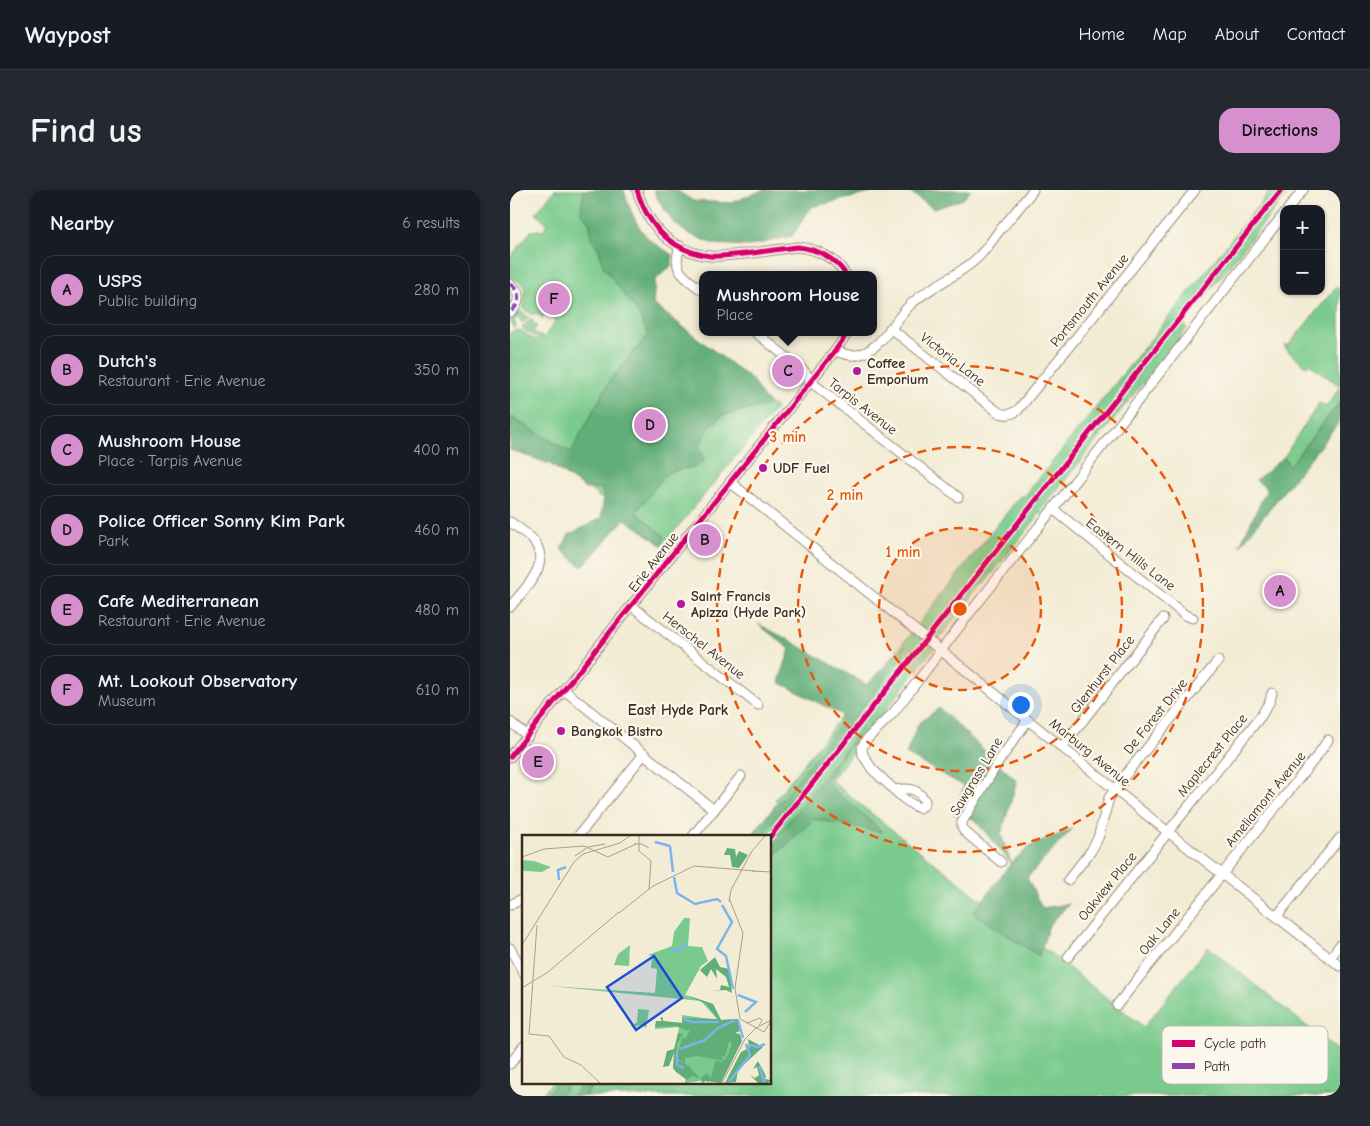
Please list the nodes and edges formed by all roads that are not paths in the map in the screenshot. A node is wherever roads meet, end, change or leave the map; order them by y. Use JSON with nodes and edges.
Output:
{"nodes":[{"id":1,"x":637,"y":190,"type":"edge"},
{"id":2,"x":1033,"y":190,"type":"edge"},
{"id":3,"x":1195,"y":190,"type":"edge"},
{"id":4,"x":1303,"y":190,"type":"edge"},
{"id":5,"x":1291,"y":205,"type":"edge"},
{"id":6,"x":1280,"y":219,"type":"edge"},
{"id":7,"x":680,"y":246,"type":"junction"},
{"id":8,"x":844,"y":271,"type":"edge"},
{"id":9,"x":510,"y":284,"type":"edge"},
{"id":10,"x":699,"y":288,"type":"edge"},
{"id":11,"x":510,"y":312,"type":"edge"},
{"id":12,"x":890,"y":328,"type":"junction"},
{"id":13,"x":760,"y":336,"type":"edge"},
{"id":14,"x":845,"y":336,"type":"edge"},
{"id":15,"x":835,"y":352,"type":"junction"},
{"id":16,"x":811,"y":382,"type":"junction"},
{"id":17,"x":998,"y":412,"type":"joint"},
{"id":18,"x":730,"y":482,"type":"junction"},
{"id":19,"x":958,"y":497,"type":"dead end"},
{"id":20,"x":1053,"y":510,"type":"junction"},
{"id":21,"x":510,"y":522,"type":"edge"},
{"id":22,"x":632,"y":606,"type":"junction"},
{"id":23,"x":510,"y":607,"type":"edge"},
{"id":24,"x":1193,"y":618,"type":"dead end"},
{"id":25,"x":1163,"y":619,"type":"dead end"},
{"id":26,"x":941,"y":651,"type":"junction"},
{"id":27,"x":1218,"y":661,"type":"dead end"},
{"id":28,"x":564,"y":690,"type":"junction"},
{"id":29,"x":1272,"y":693,"type":"dead end"},
{"id":30,"x":758,"y":705,"type":"dead end"},
{"id":31,"x":1028,"y":720,"type":"junction"},
{"id":32,"x":510,"y":722,"type":"edge"},
{"id":33,"x":528,"y":736,"type":"junction"},
{"id":34,"x":1328,"y":740,"type":"dead end"},
{"id":35,"x":1062,"y":746,"type":"junction"},
{"id":36,"x":644,"y":754,"type":"junction"},
{"id":37,"x":510,"y":757,"type":"edge"},
{"id":38,"x":740,"y":776,"type":"dead end"},
{"id":39,"x":1115,"y":789,"type":"junction"},
{"id":40,"x":894,"y":790,"type":"dead end"},
{"id":41,"x":714,"y":810,"type":"junction"},
{"id":42,"x":1168,"y":832,"type":"junction"},
{"id":43,"x":579,"y":835,"type":"edge"},
{"id":44,"x":693,"y":835,"type":"edge"},
{"id":45,"x":1340,"y":838,"type":"edge"},
{"id":46,"x":1001,"y":862,"type":"dead end"},
{"id":47,"x":1222,"y":874,"type":"junction"},
{"id":48,"x":1068,"y":880,"type":"dead end"},
{"id":49,"x":522,"y":899,"type":"edge"},
{"id":50,"x":510,"y":905,"type":"edge"},
{"id":51,"x":1277,"y":916,"type":"junction"},
{"id":52,"x":1340,"y":946,"type":"edge"},
{"id":53,"x":510,"y":948,"type":"edge"},
{"id":54,"x":1068,"y":957,"type":"dead end"},
{"id":55,"x":1330,"y":958,"type":"junction"},
{"id":56,"x":1340,"y":966,"type":"edge"},
{"id":57,"x":522,"y":970,"type":"edge"},
{"id":58,"x":1117,"y":1006,"type":"dead end"},
{"id":59,"x":522,"y":1049,"type":"edge"},
{"id":60,"x":510,"y":1064,"type":"edge"}],
"edges":[{"from":1,"to":7,"type":"street"},
{"from":2,"to":12,"type":"street"},
{"from":3,"to":17,"type":"street","name":"Portsmouth Avenue"},
{"from":4,"to":5,"type":"street"},
{"from":6,"to":20,"type":"street"},
{"from":7,"to":8,"type":"street"},
{"from":7,"to":10,"type":"street"},
{"from":9,"to":11,"type":"street"},
{"from":12,"to":15,"type":"street"},
{"from":12,"to":17,"type":"street","name":"Victoria Lane"},
{"from":13,"to":16,"type":"street","name":"Tarpis Avenue"},
{"from":14,"to":15,"type":"street","name":"Erie Avenue"},
{"from":15,"to":16,"type":"street","name":"Erie Avenue"},
{"from":16,"to":18,"type":"street","name":"Erie Avenue"},
{"from":16,"to":19,"type":"street","name":"Tarpis Avenue"},
{"from":18,"to":22,"type":"street","name":"Erie Avenue"},
{"from":18,"to":26,"type":"street","name":"Marburg Avenue"},
{"from":20,"to":24,"type":"street","name":"Eastern Hills Lane"},
{"from":20,"to":26,"type":"street"},
{"from":21,"to":23,"type":"street"},
{"from":22,"to":28,"type":"street","name":"Erie Avenue"},
{"from":22,"to":30,"type":"street","name":"Herschel Avenue"},
{"from":25,"to":35,"type":"street","name":"Glenhurst Place"},
{"from":26,"to":31,"type":"street","name":"Marburg Avenue"},
{"from":26,"to":40,"type":"street"},
{"from":27,"to":39,"type":"street","name":"De Forest Drive"},
{"from":28,"to":33,"type":"street","name":"Erie Avenue"},
{"from":28,"to":36,"type":"street"},
{"from":29,"to":42,"type":"street","name":"Maplecrest Place"},
{"from":31,"to":35,"type":"street","name":"Marburg Avenue"},
{"from":31,"to":46,"type":"street","name":"Sawgrass Lane"},
{"from":32,"to":33,"type":"street"},
{"from":33,"to":37,"type":"street","name":"Erie Avenue"},
{"from":34,"to":47,"type":"street","name":"Ameliamont Avenue"},
{"from":35,"to":39,"type":"street","name":"Marburg Avenue"},
{"from":36,"to":41,"type":"street"},
{"from":36,"to":43,"type":"street"},
{"from":38,"to":41,"type":"street"},
{"from":39,"to":42,"type":"street","name":"Marburg Avenue"},
{"from":39,"to":48,"type":"street","name":"De Forest Drive"},
{"from":41,"to":44,"type":"street"},
{"from":42,"to":47,"type":"street","name":"Marburg Avenue"},
{"from":42,"to":54,"type":"street","name":"Oakview Place"},
{"from":45,"to":51,"type":"street"},
{"from":47,"to":51,"type":"street","name":"Marburg Avenue"},
{"from":47,"to":58,"type":"street","name":"Oak Lane"},
{"from":49,"to":50,"type":"street"},
{"from":51,"to":55,"type":"street","name":"Marburg Avenue"},
{"from":52,"to":55,"type":"street"},
{"from":53,"to":57,"type":"street"},
{"from":55,"to":56,"type":"street","name":"Marburg Avenue"},
{"from":59,"to":60,"type":"street"}]}
